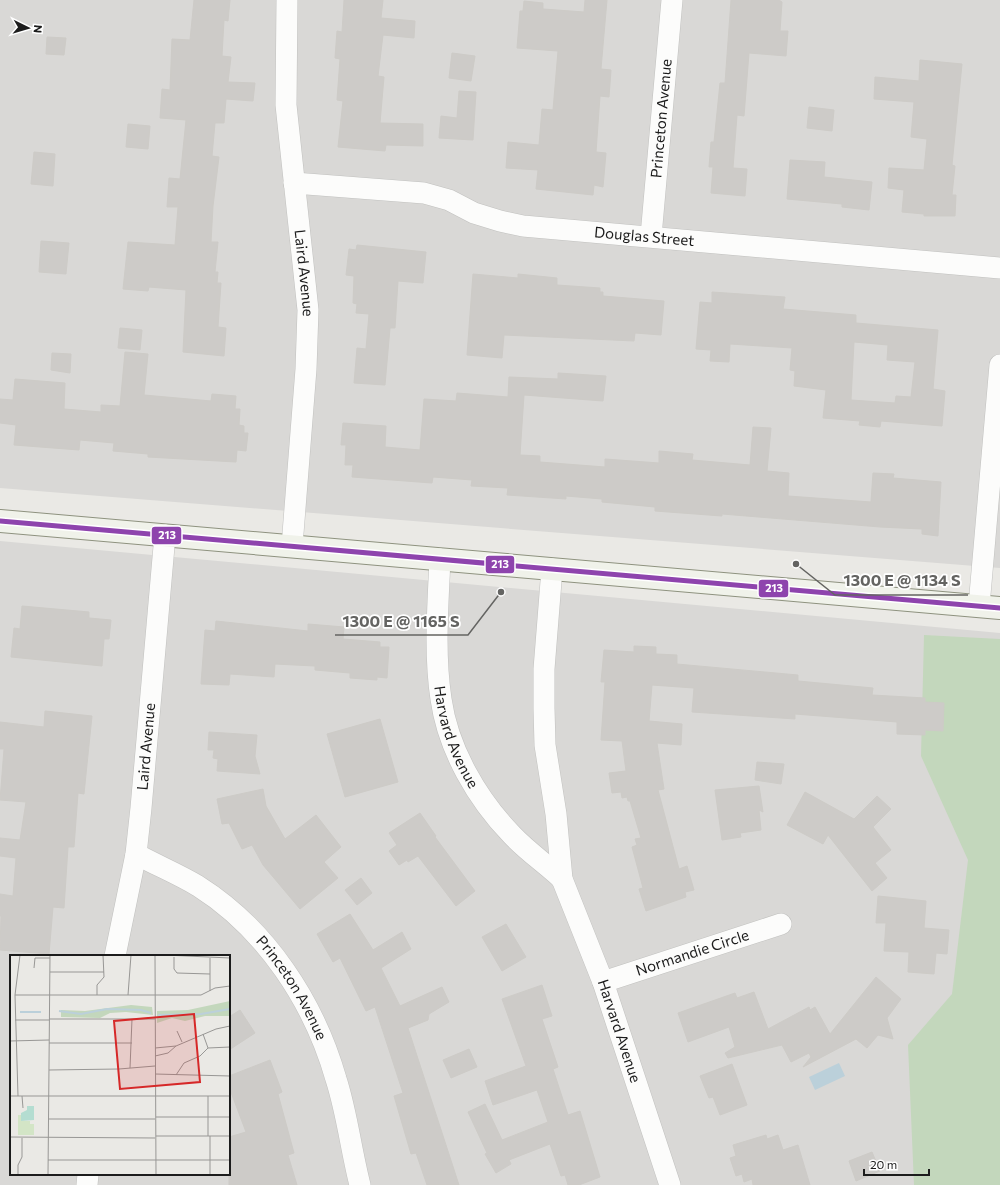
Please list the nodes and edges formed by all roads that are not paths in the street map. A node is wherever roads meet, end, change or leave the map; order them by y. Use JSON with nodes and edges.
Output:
{"nodes":[{"id":1,"x":287,"y":0,"type":"edge"},
{"id":2,"x":672,"y":0,"type":"edge"},
{"id":3,"x":294,"y":183,"type":"junction"},
{"id":4,"x":652,"y":236,"type":"junction"},
{"id":5,"x":1000,"y":268,"type":"edge"},
{"id":6,"x":1000,"y":365,"type":"edge"},
{"id":7,"x":0,"y":521,"type":"edge"},
{"id":8,"x":165,"y":535,"type":"junction"},
{"id":9,"x":292,"y":546,"type":"junction"},
{"id":10,"x":440,"y":559,"type":"junction"},
{"id":11,"x":552,"y":569,"type":"junction"},
{"id":12,"x":990,"y":607,"type":"edge"},
{"id":13,"x":136,"y":854,"type":"junction"},
{"id":14,"x":562,"y":879,"type":"junction"},
{"id":15,"x":781,"y":924,"type":"dead end"},
{"id":16,"x":115,"y":955,"type":"edge"},
{"id":17,"x":603,"y":982,"type":"junction"},
{"id":18,"x":360,"y":1185,"type":"edge"},
{"id":19,"x":670,"y":1185,"type":"edge"}],
"edges":[{"from":1,"to":3,"type":"street","name":"Laird Avenue"},
{"from":2,"to":4,"type":"street","name":"Princeton Avenue"},
{"from":3,"to":4,"type":"street","name":"Douglas Street"},
{"from":3,"to":9,"type":"street","name":"Laird Avenue"},
{"from":4,"to":5,"type":"street","name":"Douglas Street"},
{"from":6,"to":12,"type":"street"},
{"from":7,"to":8,"type":"main road"},
{"from":8,"to":9,"type":"main road"},
{"from":8,"to":13,"type":"street","name":"Laird Avenue"},
{"from":9,"to":10,"type":"main road"},
{"from":10,"to":11,"type":"main road"},
{"from":10,"to":14,"type":"street","name":"Harvard Avenue"},
{"from":11,"to":12,"type":"main road"},
{"from":11,"to":14,"type":"street","name":"Harvard Avenue"},
{"from":13,"to":16,"type":"street","name":"Laird Avenue"},
{"from":13,"to":18,"type":"street","name":"Princeton Avenue"},
{"from":14,"to":17,"type":"street","name":"Harvard Avenue"},
{"from":15,"to":17,"type":"street","name":"Normandie Circle"},
{"from":17,"to":19,"type":"street","name":"Harvard Avenue"}]}
